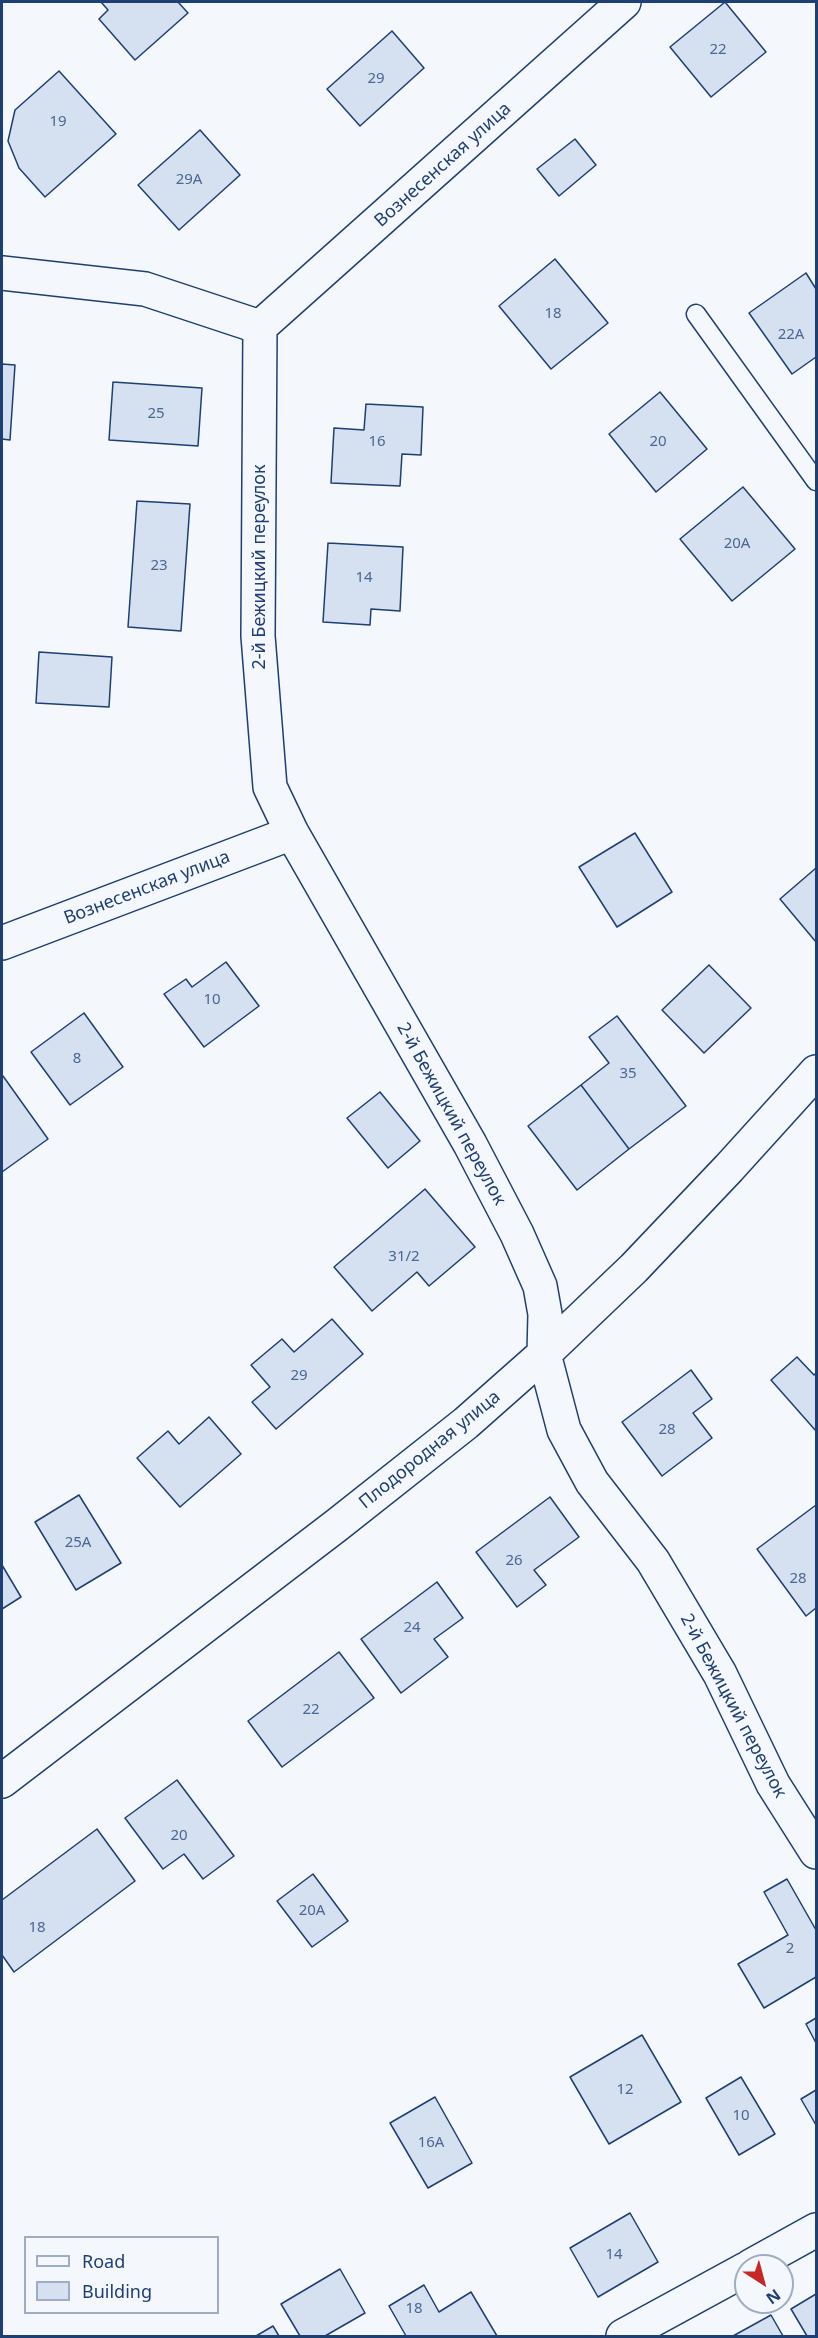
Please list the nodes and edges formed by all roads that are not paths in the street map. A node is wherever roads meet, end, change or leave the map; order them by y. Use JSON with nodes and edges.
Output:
{"nodes":[{"id":1,"x":624,"y":2,"type":"edge"},
{"id":2,"x":2,"y":273,"type":"edge"},
{"id":3,"x":696,"y":314,"type":"dead end"},
{"id":4,"x":260,"y":327,"type":"junction"},
{"id":5,"x":816,"y":481,"type":"edge"},
{"id":6,"x":292,"y":833,"type":"junction"},
{"id":7,"x":2,"y":943,"type":"edge"},
{"id":8,"x":816,"y":1072,"type":"edge"},
{"id":9,"x":544,"y":1354,"type":"junction"},
{"id":10,"x":2,"y":1780,"type":"edge"},
{"id":11,"x":816,"y":1852,"type":"edge"},
{"id":12,"x":816,"y":2230,"type":"edge"},
{"id":13,"x":773,"y":2254,"type":"edge"},
{"id":14,"x":734,"y":2276,"type":"edge"},
{"id":15,"x":623,"y":2337,"type":"edge"}],
"edges":[{"from":1,"to":4,"type":"street","name":"Вознесенская улица"},
{"from":2,"to":4,"type":"street"},
{"from":3,"to":5,"type":"lane"},
{"from":4,"to":6,"type":"street","name":"2-й Бежицкий переулок"},
{"from":6,"to":7,"type":"street","name":"Вознесенская улица"},
{"from":6,"to":9,"type":"street","name":"2-й Бежицкий переулок"},
{"from":8,"to":9,"type":"street","name":"Плодородная улица"},
{"from":9,"to":10,"type":"street","name":"Плодородная улица"},
{"from":9,"to":11,"type":"street","name":"2-й Бежицкий переулок"},
{"from":12,"to":13,"type":"street"},
{"from":14,"to":15,"type":"street"}]}
